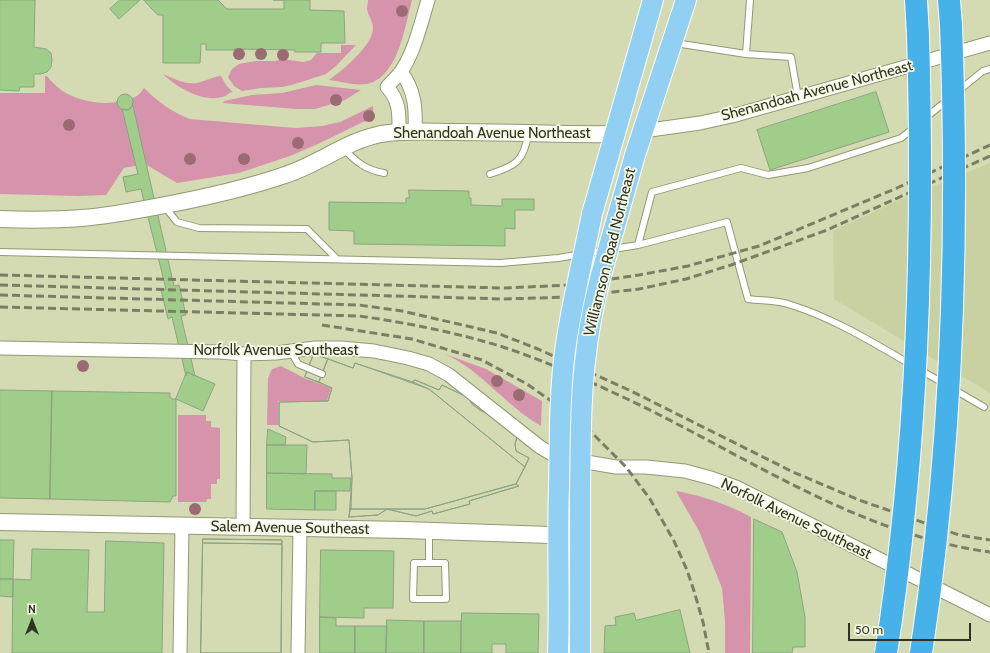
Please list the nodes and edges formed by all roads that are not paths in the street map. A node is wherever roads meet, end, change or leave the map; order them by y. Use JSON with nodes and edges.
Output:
{"nodes":[{"id":1,"x":428,"y":0,"type":"edge"},
{"id":2,"x":653,"y":0,"type":"edge"},
{"id":3,"x":686,"y":0,"type":"edge"},
{"id":4,"x":750,"y":0,"type":"edge"},
{"id":5,"x":916,"y":0,"type":"edge"},
{"id":6,"x":949,"y":0,"type":"edge"},
{"id":7,"x":672,"y":43,"type":"junction"},
{"id":8,"x":990,"y":43,"type":"edge"},
{"id":9,"x":746,"y":54,"type":"junction"},
{"id":10,"x":990,"y":69,"type":"edge"},
{"id":11,"x":401,"y":72,"type":"junction"},
{"id":12,"x":798,"y":97,"type":"junction"},
{"id":13,"x":399,"y":132,"type":"junction"},
{"id":14,"x":415,"y":132,"type":"junction"},
{"id":15,"x":528,"y":132,"type":"junction"},
{"id":16,"x":643,"y":132,"type":"junction"},
{"id":17,"x":614,"y":134,"type":"junction"},
{"id":18,"x":343,"y":147,"type":"junction"},
{"id":19,"x":384,"y":173,"type":"dead end"},
{"id":20,"x":490,"y":174,"type":"dead end"},
{"id":21,"x":164,"y":206,"type":"junction"},
{"id":22,"x":0,"y":220,"type":"edge"},
{"id":23,"x":638,"y":245,"type":"junction"},
{"id":24,"x":0,"y":252,"type":"edge"},
{"id":25,"x":337,"y":259,"type":"junction"},
{"id":26,"x":0,"y":348,"type":"edge"},
{"id":27,"x":291,"y":351,"type":"junction"},
{"id":28,"x":244,"y":354,"type":"junction"},
{"id":29,"x":322,"y":374,"type":"dead end"},
{"id":30,"x":984,"y":407,"type":"dead end"},
{"id":31,"x":0,"y":522,"type":"edge"},
{"id":32,"x":182,"y":526,"type":"junction"},
{"id":33,"x":242,"y":528,"type":"junction"},
{"id":34,"x":300,"y":528,"type":"junction"},
{"id":35,"x":429,"y":531,"type":"junction"},
{"id":36,"x":557,"y":535,"type":"junction"},
{"id":37,"x":579,"y":536,"type":"junction"},
{"id":38,"x":429,"y":563,"type":"junction"},
{"id":39,"x":990,"y":616,"type":"edge"},
{"id":40,"x":180,"y":653,"type":"edge"},
{"id":41,"x":298,"y":653,"type":"edge"},
{"id":42,"x":558,"y":653,"type":"edge"},
{"id":43,"x":580,"y":653,"type":"edge"},
{"id":44,"x":886,"y":653,"type":"edge"},
{"id":45,"x":921,"y":653,"type":"edge"}],
"edges":[{"from":1,"to":11,"type":"street"},
{"from":2,"to":17,"type":"main road","name":"Williamson Road Northeast"},
{"from":3,"to":7,"type":"main road","name":"Williamson Road Northeast"},
{"from":4,"to":9,"type":"lane"},
{"from":5,"to":44,"type":"highway","bridge":true},
{"from":6,"to":45,"type":"highway","bridge":true},
{"from":7,"to":9,"type":"lane"},
{"from":7,"to":16,"type":"main road","name":"Williamson Road Northeast"},
{"from":8,"to":12,"type":"street","name":"Shenandoah Avenue Northeast"},
{"from":9,"to":12,"type":"lane"},
{"from":10,"to":23,"type":"lane"},
{"from":11,"to":13,"type":"street"},
{"from":11,"to":14,"type":"street"},
{"from":12,"to":16,"type":"street","name":"Shenandoah Avenue Northeast"},
{"from":13,"to":14,"type":"street","name":"Shenandoah Avenue Northeast"},
{"from":13,"to":18,"type":"street","name":"Shenandoah Avenue Northeast"},
{"from":14,"to":15,"type":"street","name":"Shenandoah Avenue Northeast"},
{"from":15,"to":17,"type":"street","name":"Shenandoah Avenue Northeast"},
{"from":15,"to":20,"type":"lane"},
{"from":16,"to":37,"type":"main road","name":"Williamson Road Northeast","bridge":true},
{"from":17,"to":36,"type":"main road","name":"Williamson Road Northeast","bridge":true},
{"from":18,"to":19,"type":"lane"},
{"from":18,"to":21,"type":"street","name":"Shenandoah Avenue Northeast"},
{"from":21,"to":22,"type":"street","name":"Shenandoah Avenue Northeast"},
{"from":21,"to":25,"type":"lane"},
{"from":23,"to":25,"type":"lane"},
{"from":23,"to":30,"type":"lane"},
{"from":24,"to":25,"type":"lane"},
{"from":26,"to":28,"type":"street","name":"Norfolk Avenue Southeast"},
{"from":27,"to":28,"type":"street","name":"Norfolk Avenue Southeast"},
{"from":27,"to":29,"type":"lane"},
{"from":27,"to":39,"type":"street","name":"Norfolk Avenue Southeast"},
{"from":28,"to":33,"type":"street"},
{"from":31,"to":32,"type":"street","name":"Salem Avenue Southeast"},
{"from":32,"to":33,"type":"street","name":"Salem Avenue Southeast"},
{"from":32,"to":40,"type":"street"},
{"from":33,"to":34,"type":"street","name":"Salem Avenue Southeast"},
{"from":34,"to":35,"type":"street","name":"Salem Avenue Southeast"},
{"from":34,"to":41,"type":"street"},
{"from":35,"to":36,"type":"street","name":"Salem Avenue Southeast"},
{"from":35,"to":38,"type":"lane"},
{"from":36,"to":37,"type":"street","name":"Salem Avenue Southeast"},
{"from":36,"to":42,"type":"main road","name":"Williamson Road Northeast"},
{"from":37,"to":43,"type":"main road","name":"Williamson Road Northeast"},
{"from":38,"to":38,"type":"lane"}]}
